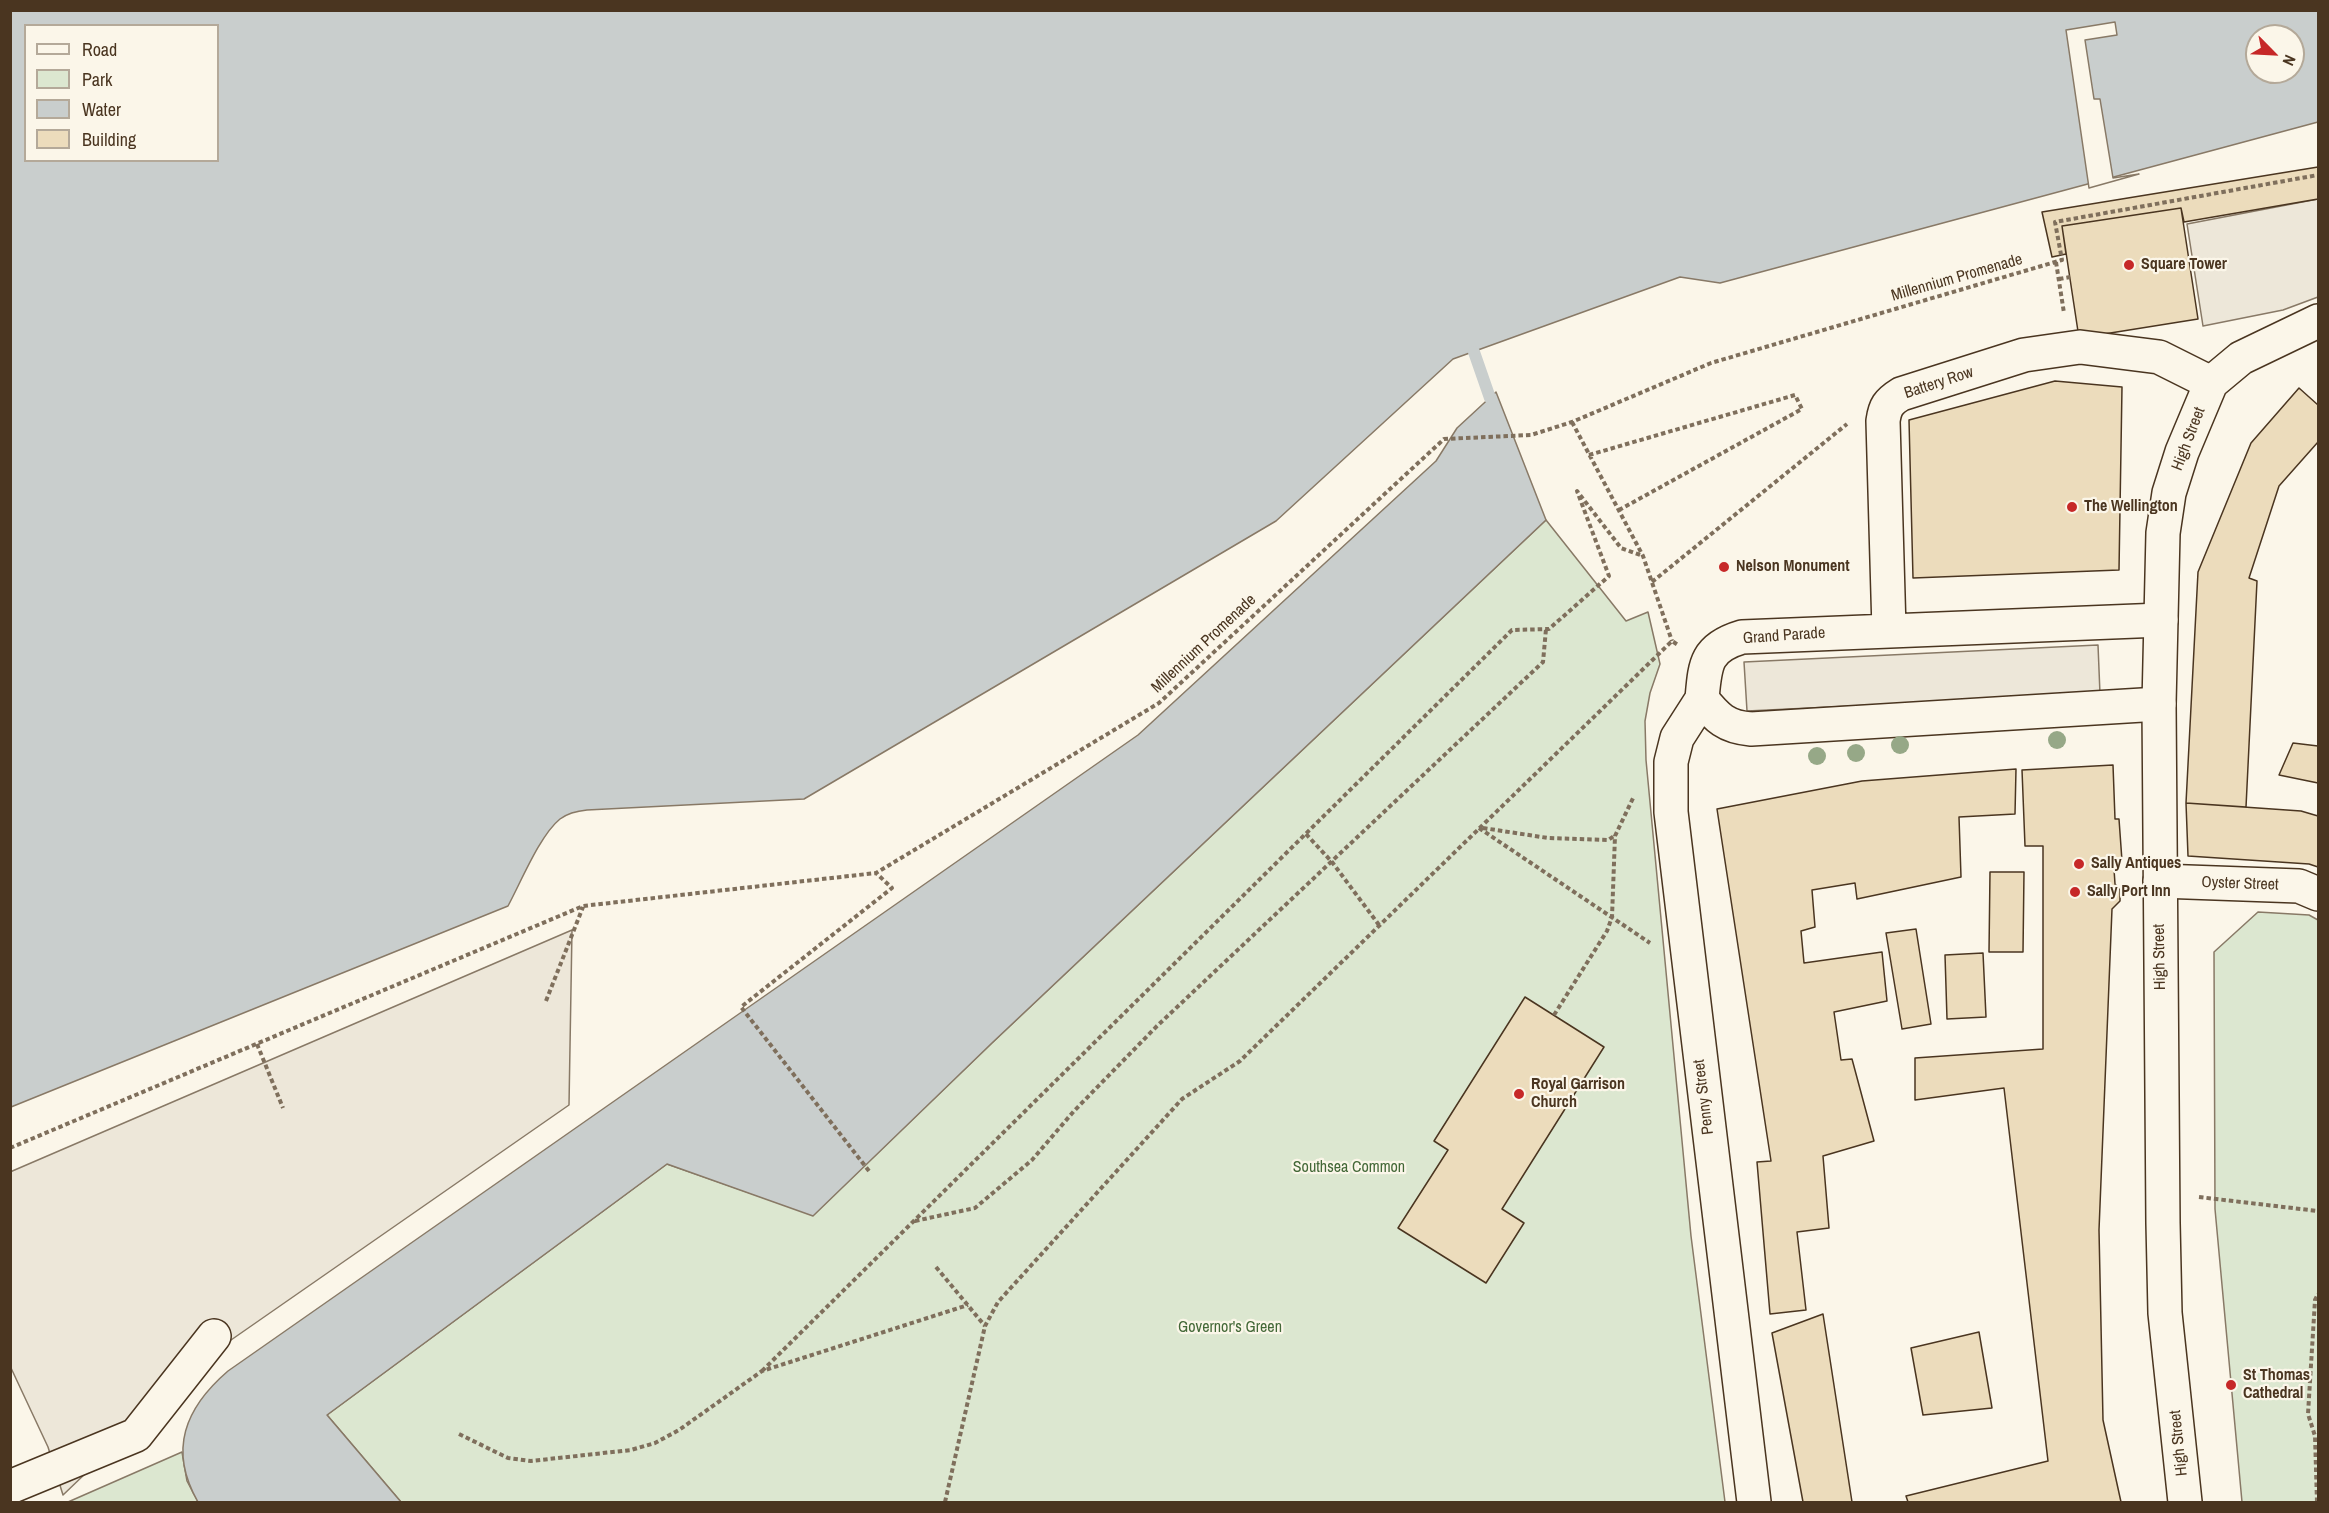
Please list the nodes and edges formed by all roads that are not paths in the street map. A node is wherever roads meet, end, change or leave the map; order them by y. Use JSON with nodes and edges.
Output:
{"nodes":[{"id":1,"x":2319,"y":321,"type":"edge"},
{"id":2,"x":2211,"y":383,"type":"junction"},
{"id":3,"x":2161,"y":620,"type":"junction"},
{"id":4,"x":1889,"y":630,"type":"junction"},
{"id":5,"x":1702,"y":699,"type":"junction"},
{"id":6,"x":2159,"y":704,"type":"junction"},
{"id":7,"x":2160,"y":881,"type":"junction"},
{"id":8,"x":2319,"y":894,"type":"edge"},
{"id":9,"x":214,"y":1336,"type":"dead end"},
{"id":10,"x":10,"y":1487,"type":"edge"},
{"id":11,"x":1754,"y":1503,"type":"edge"},
{"id":12,"x":2185,"y":1503,"type":"edge"}],
"edges":[{"from":1,"to":2,"type":"street"},
{"from":2,"to":3,"type":"street","name":"High Street"},
{"from":2,"to":4,"type":"street","name":"Battery Row"},
{"from":3,"to":4,"type":"street","name":"Grand Parade"},
{"from":3,"to":6,"type":"street","name":"High Street"},
{"from":4,"to":5,"type":"street","name":"Grand Parade"},
{"from":5,"to":6,"type":"street"},
{"from":5,"to":11,"type":"street","name":"Penny Street"},
{"from":6,"to":7,"type":"street","name":"High Street"},
{"from":7,"to":8,"type":"street","name":"Oyster Street"},
{"from":7,"to":12,"type":"street","name":"High Street"},
{"from":9,"to":10,"type":"street"}]}
